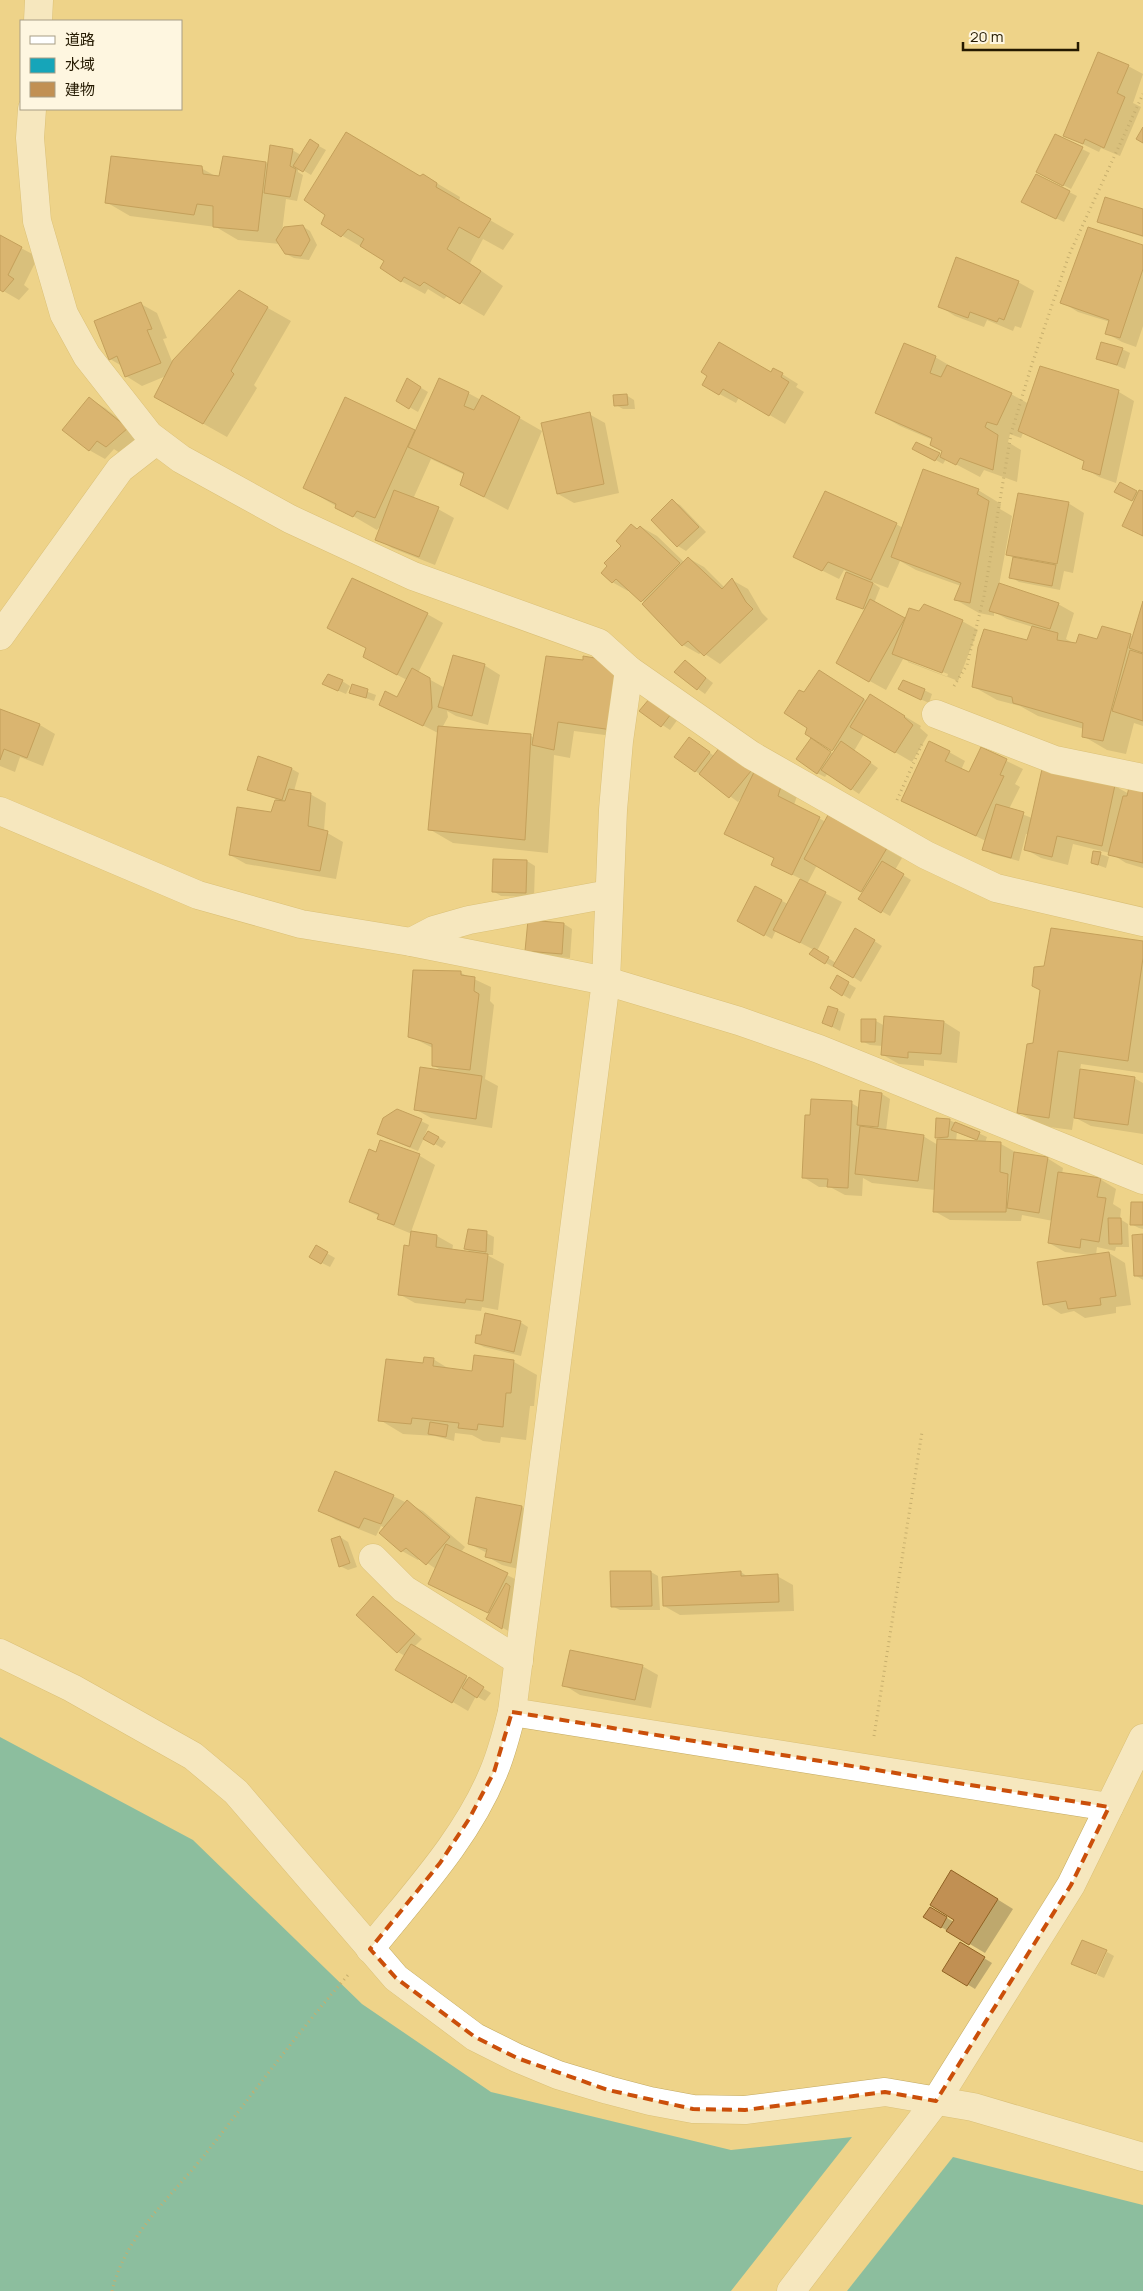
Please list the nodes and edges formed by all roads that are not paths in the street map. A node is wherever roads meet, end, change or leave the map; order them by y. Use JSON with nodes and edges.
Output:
{"nodes":[{"id":1,"x":39,"y":0,"type":"edge"},
{"id":2,"x":38,"y":20,"type":"edge"},
{"id":3,"x":32,"y":110,"type":"edge"},
{"id":4,"x":156,"y":441,"type":"junction"},
{"id":5,"x":0,"y":636,"type":"edge"},
{"id":6,"x":629,"y":670,"type":"junction"},
{"id":7,"x":936,"y":714,"type":"road end"},
{"id":8,"x":1143,"y":778,"type":"edge"},
{"id":9,"x":0,"y":811,"type":"edge"},
{"id":10,"x":609,"y":894,"type":"junction"},
{"id":11,"x":1143,"y":922,"type":"edge"},
{"id":12,"x":411,"y":942,"type":"junction"},
{"id":13,"x":606,"y":981,"type":"junction"},
{"id":14,"x":1143,"y":1180,"type":"edge"},
{"id":15,"x":373,"y":1558,"type":"dead end"},
{"id":16,"x":0,"y":1653,"type":"edge"},
{"id":17,"x":519,"y":1661,"type":"junction"},
{"id":18,"x":512,"y":1712,"type":"junction"},
{"id":19,"x":1143,"y":1738,"type":"edge"},
{"id":20,"x":1109,"y":1807,"type":"junction"},
{"id":21,"x":370,"y":1949,"type":"junction"},
{"id":22,"x":936,"y":2101,"type":"junction"},
{"id":23,"x":1143,"y":2157,"type":"edge"},
{"id":24,"x":791,"y":2291,"type":"edge"}],
"edges":[{"from":1,"to":2,"type":"street"},
{"from":3,"to":4,"type":"street"},
{"from":4,"to":5,"type":"street"},
{"from":4,"to":6,"type":"street"},
{"from":6,"to":10,"type":"street"},
{"from":6,"to":11,"type":"street"},
{"from":7,"to":8,"type":"street"},
{"from":9,"to":12,"type":"street"},
{"from":10,"to":12,"type":"street"},
{"from":10,"to":13,"type":"street"},
{"from":12,"to":13,"type":"street"},
{"from":13,"to":14,"type":"street"},
{"from":13,"to":17,"type":"street"},
{"from":15,"to":17,"type":"street"},
{"from":16,"to":21,"type":"street"},
{"from":17,"to":18,"type":"street"},
{"from":18,"to":20,"type":"street"},
{"from":18,"to":21,"type":"street"},
{"from":19,"to":20,"type":"street"},
{"from":20,"to":22,"type":"street"},
{"from":21,"to":22,"type":"street"},
{"from":22,"to":23,"type":"street"},
{"from":22,"to":24,"type":"street"}]}
